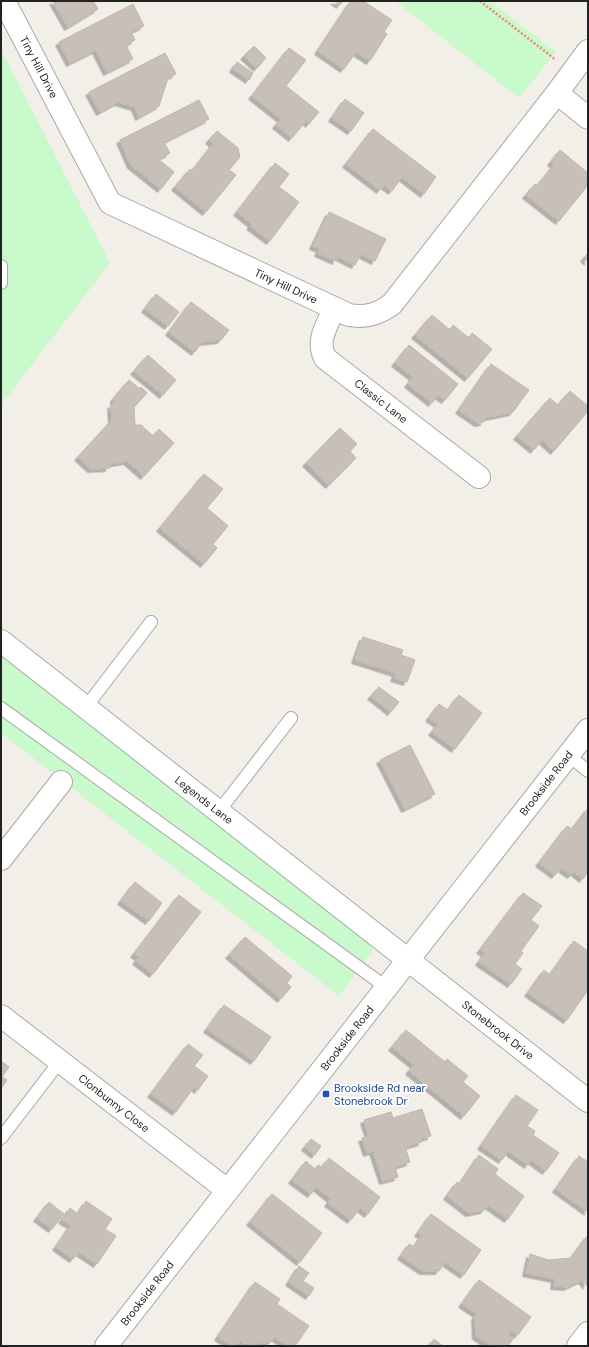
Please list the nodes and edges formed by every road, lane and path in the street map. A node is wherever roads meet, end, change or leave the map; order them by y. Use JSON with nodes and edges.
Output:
{"nodes":[{"id":1,"x":4,"y":1,"type":"edge"},
{"id":2,"x":480,"y":1,"type":"edge"},
{"id":3,"x":588,"y":51,"type":"edge"},
{"id":4,"x":559,"y":63,"type":"dead end"},
{"id":5,"x":557,"y":93,"type":"junction"},
{"id":6,"x":588,"y":118,"type":"edge"},
{"id":7,"x":1,"y":266,"type":"edge"},
{"id":8,"x":1,"y":283,"type":"edge"},
{"id":9,"x":334,"y":309,"type":"junction"},
{"id":10,"x":478,"y":477,"type":"dead end"},
{"id":11,"x":151,"y":622,"type":"dead end"},
{"id":12,"x":1,"y":641,"type":"edge"},
{"id":13,"x":86,"y":707,"type":"junction"},
{"id":14,"x":1,"y":708,"type":"edge"},
{"id":15,"x":291,"y":718,"type":"dead end"},
{"id":16,"x":588,"y":730,"type":"edge"},
{"id":17,"x":568,"y":755,"type":"junction"},
{"id":18,"x":588,"y":771,"type":"edge"},
{"id":19,"x":61,"y":782,"type":"dead end"},
{"id":20,"x":219,"y":812,"type":"junction"},
{"id":21,"x":1,"y":859,"type":"edge"},
{"id":22,"x":408,"y":960,"type":"junction"},
{"id":23,"x":386,"y":987,"type":"junction"},
{"id":24,"x":1,"y":1016,"type":"edge"},
{"id":25,"x":60,"y":1061,"type":"junction"},
{"id":26,"x":588,"y":1101,"type":"edge"},
{"id":27,"x":1,"y":1138,"type":"edge"},
{"id":28,"x":227,"y":1190,"type":"junction"},
{"id":29,"x":588,"y":1333,"type":"edge"},
{"id":30,"x":106,"y":1346,"type":"edge"},
{"id":31,"x":578,"y":1346,"type":"edge"}],
"edges":[{"from":1,"to":9,"type":"street","name":"Tiny Hill Drive"},
{"from":2,"to":4,"type":"path"},
{"from":3,"to":5,"type":"street","name":"Tiny Hill Drive"},
{"from":5,"to":6,"type":"street"},
{"from":5,"to":9,"type":"street","name":"Tiny Hill Drive"},
{"from":7,"to":8,"type":"lane"},
{"from":9,"to":10,"type":"street","name":"Classic Lane"},
{"from":11,"to":13,"type":"lane"},
{"from":12,"to":13,"type":"street","name":"Legends Lane"},
{"from":13,"to":20,"type":"street","name":"Legends Lane"},
{"from":14,"to":23,"type":"lane"},
{"from":15,"to":20,"type":"lane"},
{"from":16,"to":17,"type":"street","name":"Brookside Road"},
{"from":17,"to":18,"type":"lane"},
{"from":17,"to":22,"type":"street","name":"Brookside Road"},
{"from":19,"to":21,"type":"street"},
{"from":20,"to":22,"type":"street","name":"Legends Lane"},
{"from":22,"to":23,"type":"street","name":"Brookside Road"},
{"from":22,"to":26,"type":"street","name":"Stonebrook Drive"},
{"from":23,"to":28,"type":"street","name":"Brookside Road"},
{"from":24,"to":25,"type":"street","name":"Clonbunny Close"},
{"from":25,"to":27,"type":"lane"},
{"from":25,"to":28,"type":"street","name":"Clonbunny Close"},
{"from":28,"to":30,"type":"street","name":"Brookside Road"},
{"from":29,"to":31,"type":"street"}]}
